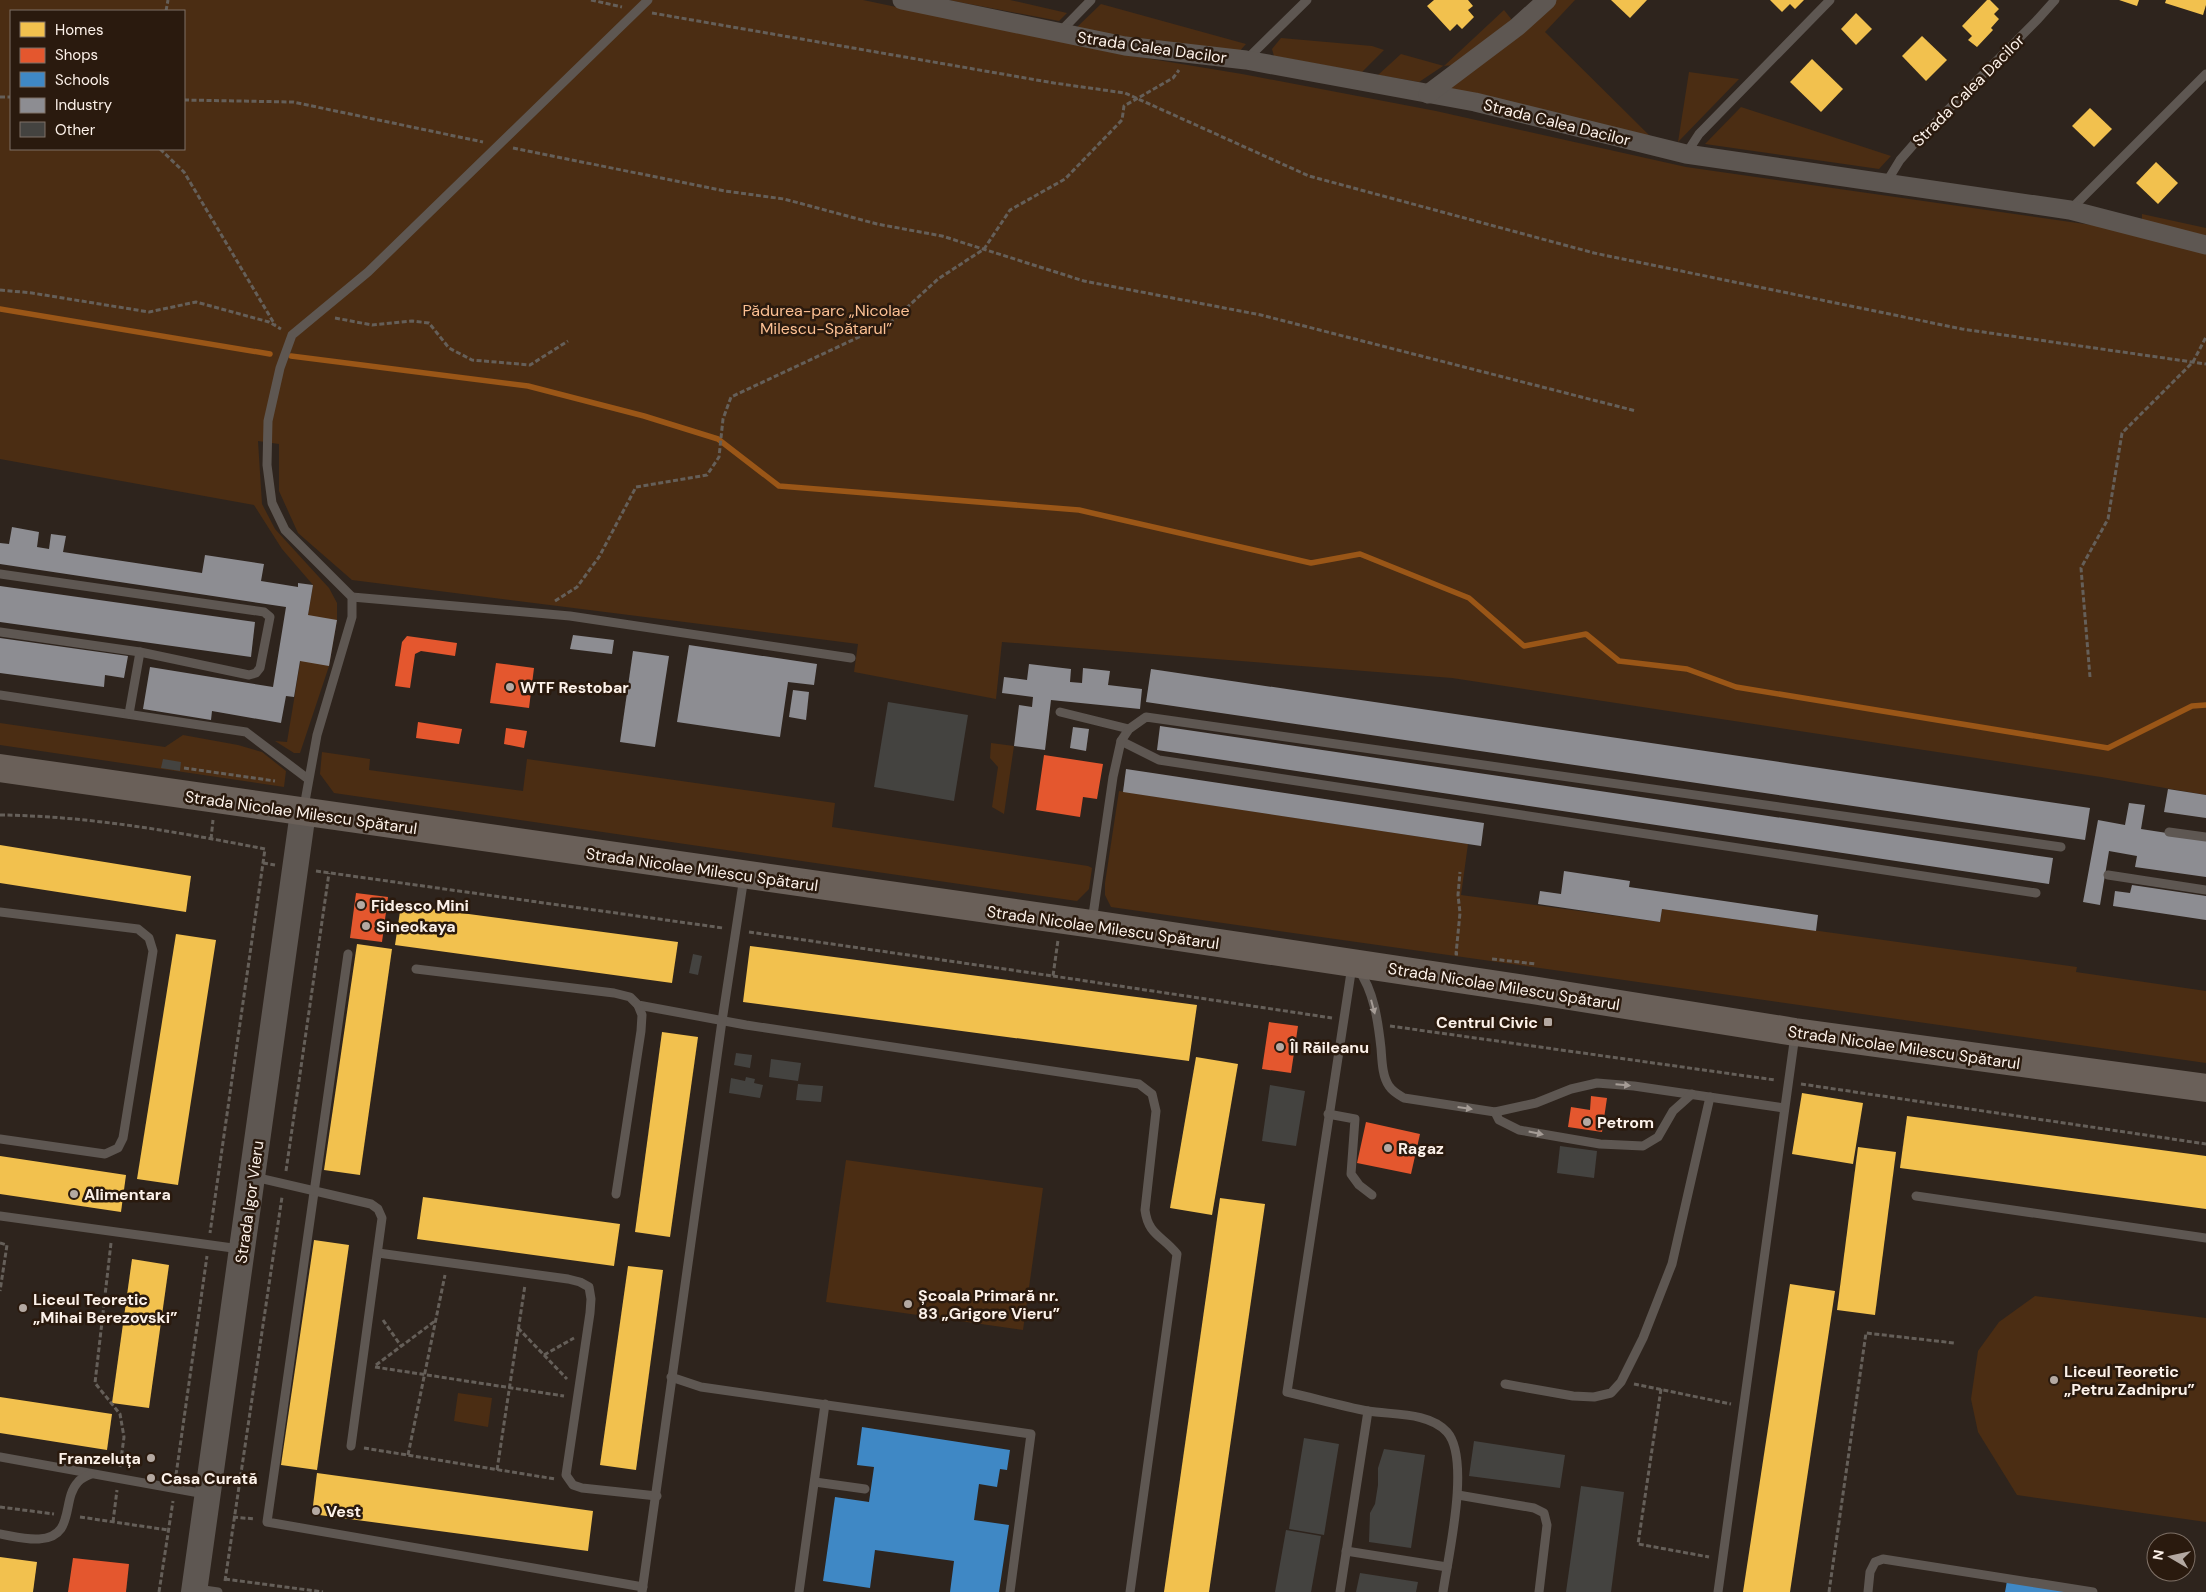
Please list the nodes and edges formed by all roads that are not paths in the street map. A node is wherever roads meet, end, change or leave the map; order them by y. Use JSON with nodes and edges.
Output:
{"nodes":[{"id":1,"x":648,"y":0,"type":"edge"},
{"id":2,"x":902,"y":0,"type":"edge"},
{"id":3,"x":1091,"y":0,"type":"edge"},
{"id":4,"x":1307,"y":0,"type":"edge"},
{"id":5,"x":1547,"y":0,"type":"edge"},
{"id":6,"x":1830,"y":0,"type":"edge"},
{"id":7,"x":2055,"y":0,"type":"edge"},
{"id":8,"x":1058,"y":33,"type":"junction"},
{"id":9,"x":1246,"y":60,"type":"junction"},
{"id":10,"x":2206,"y":74,"type":"edge"},
{"id":11,"x":1428,"y":94,"type":"junction"},
{"id":12,"x":1686,"y":154,"type":"junction"},
{"id":13,"x":1886,"y":183,"type":"junction"},
{"id":14,"x":2070,"y":210,"type":"junction"},
{"id":15,"x":2206,"y":246,"type":"edge"},
{"id":16,"x":0,"y":574,"type":"edge"},
{"id":17,"x":352,"y":597,"type":"junction"},
{"id":18,"x":0,"y":632,"type":"edge"},
{"id":19,"x":140,"y":652,"type":"junction"},
{"id":20,"x":851,"y":658,"type":"dead end"},
{"id":21,"x":0,"y":695,"type":"edge"},
{"id":22,"x":1060,"y":712,"type":"dead end"},
{"id":23,"x":129,"y":714,"type":"junction"},
{"id":24,"x":1129,"y":729,"type":"junction"},
{"id":25,"x":1121,"y":741,"type":"junction"},
{"id":26,"x":0,"y":768,"type":"edge"},
{"id":27,"x":308,"y":779,"type":"junction"},
{"id":28,"x":303,"y":812,"type":"junction"},
{"id":29,"x":2170,"y":832,"type":"dead end"},
{"id":30,"x":2206,"y":837,"type":"edge"},
{"id":31,"x":2061,"y":846,"type":"dead end"},
{"id":32,"x":2108,"y":875,"type":"dead end"},
{"id":33,"x":744,"y":876,"type":"junction"},
{"id":34,"x":2206,"y":890,"type":"edge"},
{"id":35,"x":2036,"y":893,"type":"dead end"},
{"id":36,"x":0,"y":912,"type":"edge"},
{"id":37,"x":1092,"y":924,"type":"junction"},
{"id":38,"x":348,"y":954,"type":"dead end"},
{"id":39,"x":1353,"y":963,"type":"junction"},
{"id":40,"x":416,"y":969,"type":"dead end"},
{"id":41,"x":638,"y":1005,"type":"junction"},
{"id":42,"x":722,"y":1021,"type":"junction"},
{"id":43,"x":1795,"y":1032,"type":"junction"},
{"id":44,"x":2206,"y":1088,"type":"edge"},
{"id":45,"x":1692,"y":1094,"type":"junction"},
{"id":46,"x":1710,"y":1097,"type":"junction"},
{"id":47,"x":1784,"y":1108,"type":"junction"},
{"id":48,"x":1495,"y":1112,"type":"junction"},
{"id":49,"x":1328,"y":1114,"type":"junction"},
{"id":50,"x":0,"y":1139,"type":"edge"},
{"id":51,"x":252,"y":1177,"type":"junction"},
{"id":52,"x":314,"y":1191,"type":"junction"},
{"id":53,"x":616,"y":1194,"type":"dead end"},
{"id":54,"x":1372,"y":1195,"type":"dead end"},
{"id":55,"x":1916,"y":1196,"type":"dead end"},
{"id":56,"x":0,"y":1216,"type":"edge"},
{"id":57,"x":2206,"y":1238,"type":"edge"},
{"id":58,"x":243,"y":1249,"type":"junction"},
{"id":59,"x":378,"y":1253,"type":"junction"},
{"id":60,"x":672,"y":1377,"type":"junction"},
{"id":61,"x":1505,"y":1384,"type":"dead end"},
{"id":62,"x":825,"y":1404,"type":"junction"},
{"id":63,"x":1368,"y":1411,"type":"junction"},
{"id":64,"x":350,"y":1446,"type":"road end"},
{"id":65,"x":0,"y":1457,"type":"edge"},
{"id":66,"x":92,"y":1474,"type":"junction"},
{"id":67,"x":815,"y":1482,"type":"junction"},
{"id":68,"x":865,"y":1489,"type":"dead end"},
{"id":69,"x":208,"y":1495,"type":"junction"},
{"id":70,"x":1458,"y":1495,"type":"junction"},
{"id":71,"x":657,"y":1496,"type":"junction"},
{"id":72,"x":0,"y":1534,"type":"edge"},
{"id":73,"x":1346,"y":1551,"type":"junction"},
{"id":74,"x":1447,"y":1567,"type":"junction"},
{"id":75,"x":208,"y":1589,"type":"edge"},
{"id":76,"x":643,"y":1589,"type":"edge"},
{"id":77,"x":798,"y":1592,"type":"edge"},
{"id":78,"x":1010,"y":1592,"type":"edge"},
{"id":79,"x":1130,"y":1592,"type":"edge"},
{"id":80,"x":1340,"y":1592,"type":"edge"},
{"id":81,"x":1443,"y":1592,"type":"edge"},
{"id":82,"x":1539,"y":1592,"type":"edge"},
{"id":83,"x":1718,"y":1592,"type":"edge"},
{"id":84,"x":1868,"y":1592,"type":"edge"},
{"id":85,"x":2093,"y":1592,"type":"edge"}],
"edges":[{"from":1,"to":17,"type":"lane"},
{"from":2,"to":8,"type":"street","name":"Strada Calea Dacilor"},
{"from":3,"to":8,"type":"lane","name":"Strada Calea Dacilor"},
{"from":4,"to":9,"type":"lane","name":"Strada Calea Dacilor"},
{"from":5,"to":11,"type":"street"},
{"from":6,"to":12,"type":"lane"},
{"from":7,"to":13,"type":"lane","name":"Strada Calea Dacilor"},
{"from":8,"to":9,"type":"street","name":"Strada Calea Dacilor"},
{"from":9,"to":11,"type":"street","name":"Strada Calea Dacilor"},
{"from":10,"to":14,"type":"lane"},
{"from":11,"to":12,"type":"street","name":"Strada Calea Dacilor"},
{"from":12,"to":13,"type":"street","name":"Strada Calea Dacilor"},
{"from":13,"to":14,"type":"street","name":"Strada Calea Dacilor"},
{"from":14,"to":15,"type":"street","name":"Strada Calea Dacilor"},
{"from":16,"to":19,"type":"lane"},
{"from":17,"to":20,"type":"lane"},
{"from":17,"to":27,"type":"lane"},
{"from":18,"to":19,"type":"lane"},
{"from":19,"to":23,"type":"lane"},
{"from":21,"to":23,"type":"lane"},
{"from":22,"to":24,"type":"lane"},
{"from":23,"to":27,"type":"lane"},
{"from":24,"to":25,"type":"lane"},
{"from":24,"to":31,"type":"lane"},
{"from":25,"to":35,"type":"lane"},
{"from":25,"to":37,"type":"lane"},
{"from":26,"to":28,"type":"main road","name":"Strada Nicolae Milescu Spătarul"},
{"from":27,"to":28,"type":"lane"},
{"from":28,"to":33,"type":"main road","name":"Strada Nicolae Milescu Spătarul"},
{"from":28,"to":51,"type":"street","name":"Strada Igor Vieru"},
{"from":29,"to":30,"type":"lane"},
{"from":32,"to":34,"type":"lane"},
{"from":33,"to":37,"type":"main road","name":"Strada Nicolae Milescu Spătarul"},
{"from":33,"to":42,"type":"lane"},
{"from":36,"to":50,"type":"lane"},
{"from":37,"to":39,"type":"main road","name":"Strada Nicolae Milescu Spătarul"},
{"from":38,"to":52,"type":"lane"},
{"from":39,"to":43,"type":"main road","name":"Strada Nicolae Milescu Spătarul"},
{"from":39,"to":48,"type":"lane","one_way":true},
{"from":39,"to":49,"type":"lane"},
{"from":40,"to":41,"type":"lane"},
{"from":41,"to":42,"type":"lane"},
{"from":41,"to":53,"type":"lane"},
{"from":42,"to":60,"type":"lane"},
{"from":42,"to":79,"type":"lane"},
{"from":43,"to":44,"type":"main road","name":"Strada Nicolae Milescu Spătarul"},
{"from":43,"to":47,"type":"lane"},
{"from":45,"to":46,"type":"lane"},
{"from":48,"to":45,"type":"lane","one_way":true},
{"from":48,"to":45,"type":"lane","one_way":true},
{"from":46,"to":47,"type":"lane"},
{"from":46,"to":61,"type":"lane"},
{"from":47,"to":83,"type":"lane"},
{"from":49,"to":54,"type":"lane"},
{"from":49,"to":63,"type":"lane"},
{"from":51,"to":52,"type":"lane"},
{"from":51,"to":58,"type":"street","name":"Strada Igor Vieru"},
{"from":52,"to":59,"type":"lane"},
{"from":52,"to":76,"type":"lane"},
{"from":55,"to":57,"type":"lane"},
{"from":56,"to":58,"type":"lane"},
{"from":58,"to":69,"type":"street","name":"Strada Igor Vieru"},
{"from":59,"to":64,"type":"lane"},
{"from":59,"to":71,"type":"lane"},
{"from":60,"to":62,"type":"lane"},
{"from":60,"to":71,"type":"lane"},
{"from":62,"to":67,"type":"lane"},
{"from":62,"to":78,"type":"lane"},
{"from":63,"to":70,"type":"lane"},
{"from":63,"to":73,"type":"lane"},
{"from":65,"to":66,"type":"lane"},
{"from":66,"to":69,"type":"lane"},
{"from":66,"to":72,"type":"lane"},
{"from":67,"to":68,"type":"lane"},
{"from":67,"to":77,"type":"lane"},
{"from":69,"to":75,"type":"street","name":"Strada Igor Vieru"},
{"from":70,"to":74,"type":"lane"},
{"from":70,"to":82,"type":"lane"},
{"from":71,"to":76,"type":"lane"},
{"from":73,"to":74,"type":"lane"},
{"from":73,"to":80,"type":"lane"},
{"from":74,"to":81,"type":"lane"},
{"from":84,"to":85,"type":"lane"}]}
